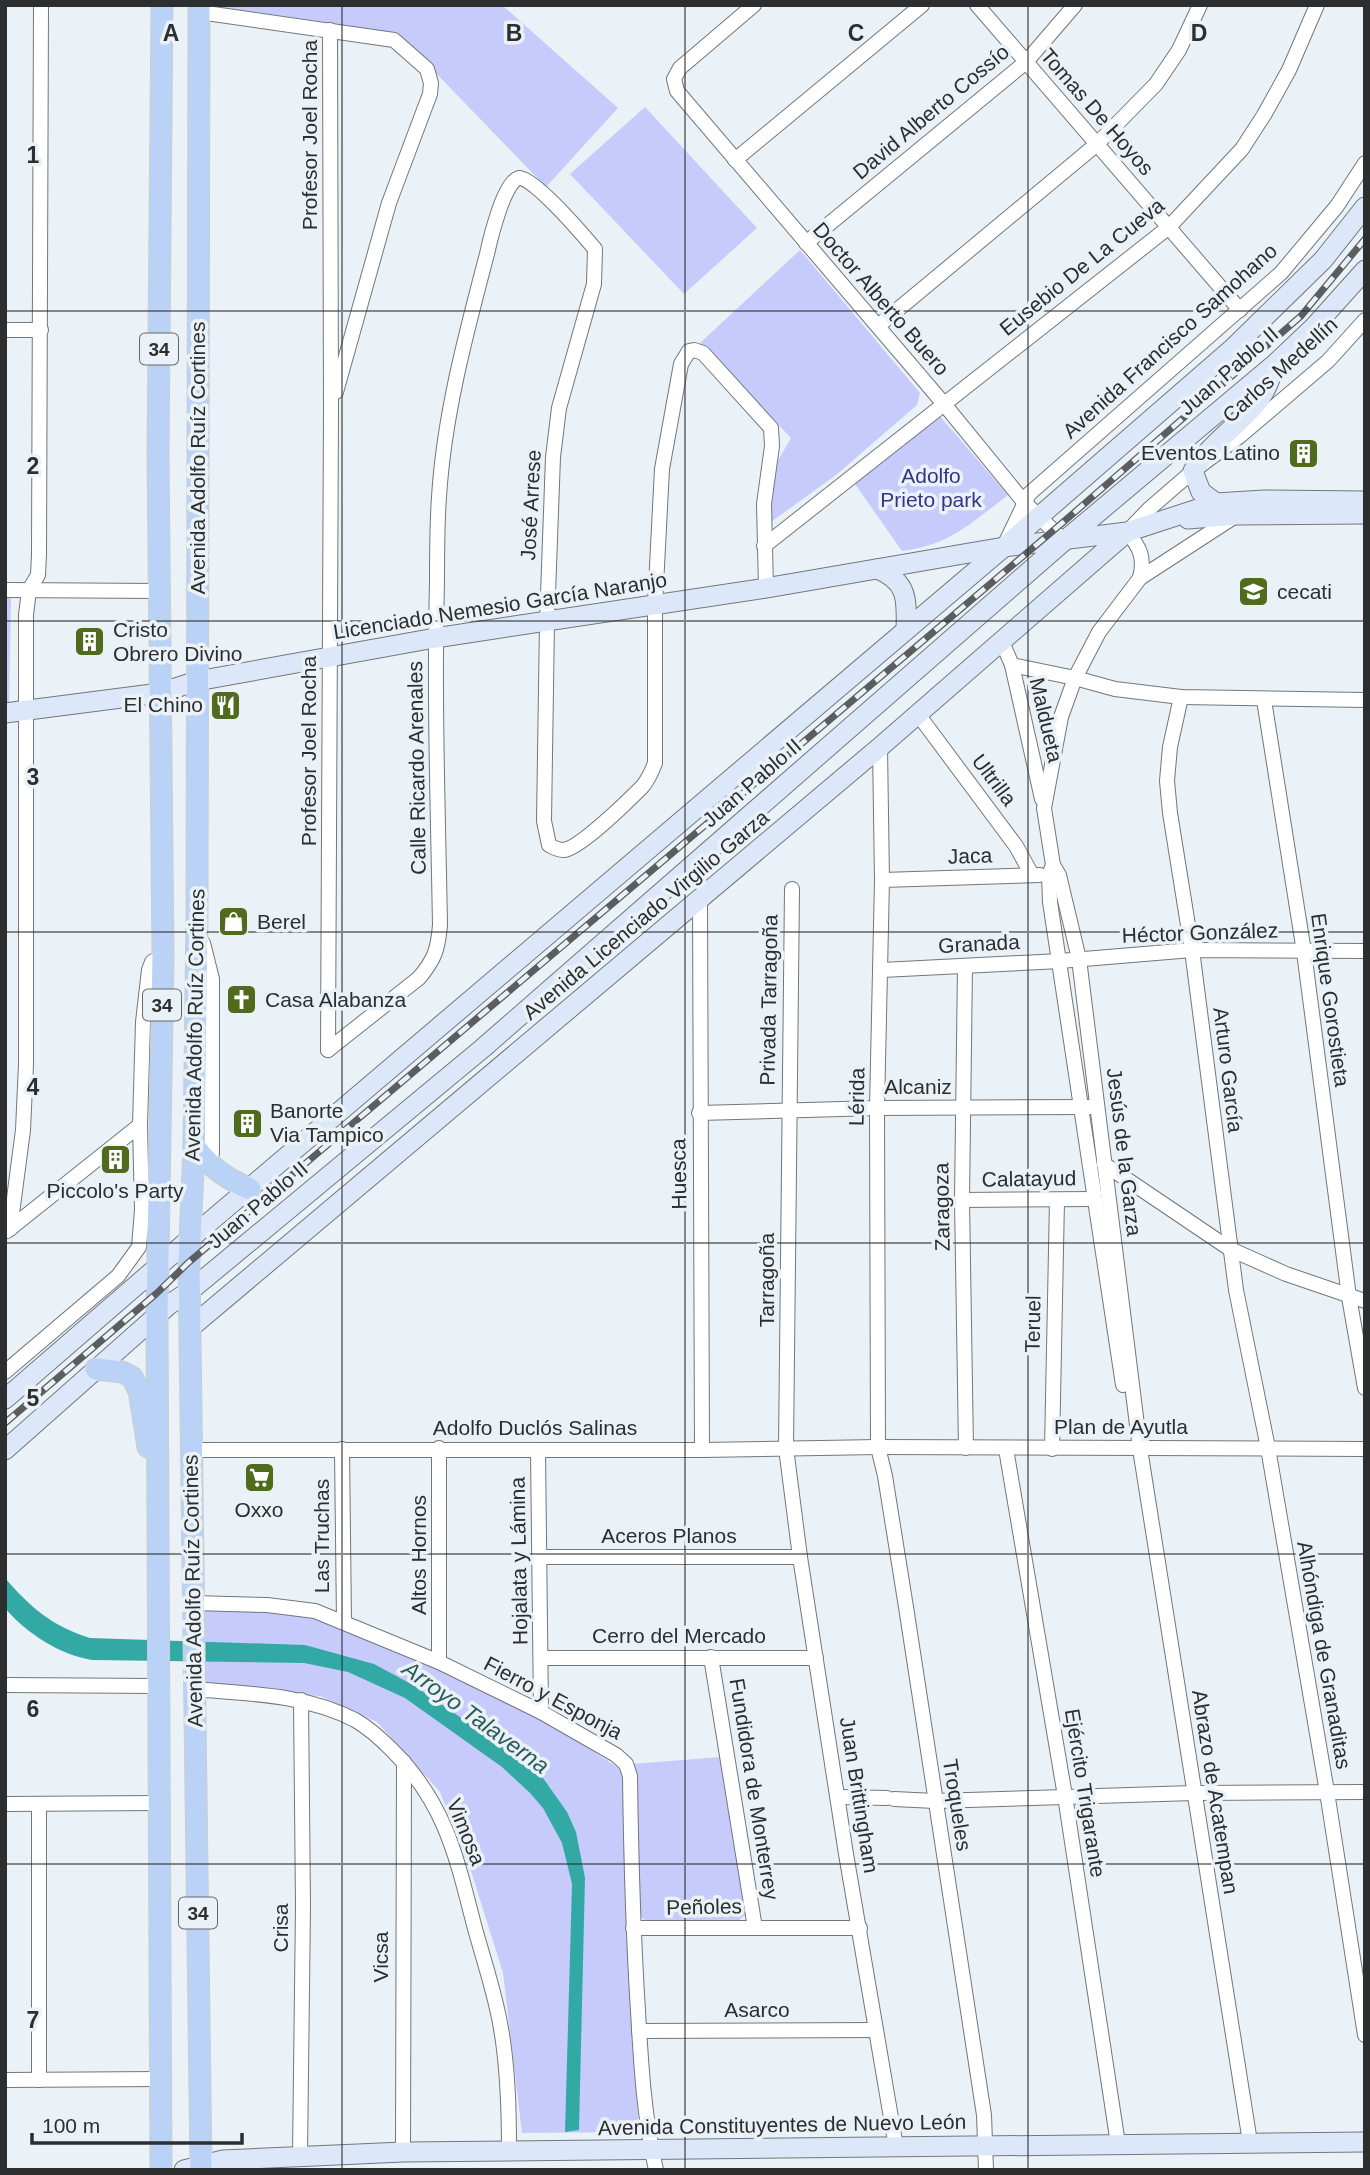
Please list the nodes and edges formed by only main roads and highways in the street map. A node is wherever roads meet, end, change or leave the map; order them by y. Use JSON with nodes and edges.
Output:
{"nodes":[{"id":1,"x":162,"y":5,"type":"edge"},
{"id":2,"x":200,"y":9,"type":"edge"},
{"id":3,"x":1365,"y":207,"type":"edge"},
{"id":4,"x":1365,"y":270,"type":"edge"},
{"id":5,"x":1276,"y":363,"type":"junction"},
{"id":6,"x":1365,"y":501,"type":"edge"},
{"id":7,"x":1216,"y":503,"type":"junction"},
{"id":8,"x":1365,"y":514,"type":"edge"},
{"id":9,"x":1173,"y":519,"type":"junction"},
{"id":10,"x":1127,"y":532,"type":"junction"},
{"id":11,"x":1064,"y":541,"type":"junction"},
{"id":12,"x":1004,"y":547,"type":"junction"},
{"id":13,"x":877,"y":569,"type":"junction"},
{"id":14,"x":906,"y":630,"type":"junction"},
{"id":15,"x":197,"y":681,"type":"junction"},
{"id":16,"x":160,"y":693,"type":"junction"},
{"id":17,"x":5,"y":713,"type":"edge"},
{"id":18,"x":657,"y":935,"type":"junction"},
{"id":19,"x":482,"y":1048,"type":"junction"},
{"id":20,"x":194,"y":1146,"type":"junction"},
{"id":21,"x":316,"y":1186,"type":"junction"},
{"id":22,"x":360,"y":1187,"type":"junction"},
{"id":23,"x":250,"y":1189,"type":"junction"},
{"id":24,"x":190,"y":1239,"type":"junction"},
{"id":25,"x":158,"y":1266,"type":"junction"},
{"id":26,"x":191,"y":1290,"type":"junction"},
{"id":27,"x":156,"y":1316,"type":"junction"},
{"id":28,"x":190,"y":1328,"type":"junction"},
{"id":29,"x":96,"y":1369,"type":"junction"},
{"id":30,"x":5,"y":1399,"type":"edge"},
{"id":31,"x":5,"y":1450,"type":"edge"},
{"id":32,"x":159,"y":1521,"type":"junction"},
{"id":33,"x":1365,"y":2142,"type":"edge"},
{"id":34,"x":654,"y":2162,"type":"edge"},
{"id":35,"x":195,"y":2168,"type":"edge"},
{"id":36,"x":161,"y":2170,"type":"edge"}],
"edges":[{"from":1,"to":16,"type":"main road","name":"Avenida Adolfo Ruíz Cortines","number":"34"},
{"from":2,"to":15,"type":"main road","name":"Avenida Adolfo Ruíz Cortines","number":"34"},
{"from":3,"to":12,"type":"main road","name":"Juan Pablo II"},
{"from":4,"to":5,"type":"main road","name":"Juan Pablo II"},
{"from":5,"to":7,"type":"main road"},
{"from":5,"to":11,"type":"main road","name":"Juan Pablo II"},
{"from":6,"to":7,"type":"main road"},
{"from":7,"to":9,"type":"main road"},
{"from":8,"to":9,"type":"main road"},
{"from":9,"to":10,"type":"main road","name":"Licenciado Nemesio García Naranjo"},
{"from":10,"to":11,"type":"main road","name":"Licenciado Nemesio García Naranjo"},
{"from":10,"to":18,"type":"main road","name":"Avenida Licenciado Virgilio Garza"},
{"from":11,"to":12,"type":"main road","name":"Licenciado Nemesio García Naranjo"},
{"from":11,"to":19,"type":"main road","name":"Juan Pablo II"},
{"from":12,"to":13,"type":"main road","name":"Licenciado Nemesio García Naranjo"},
{"from":12,"to":14,"type":"main road","name":"Juan Pablo II"},
{"from":13,"to":14,"type":"main road"},
{"from":13,"to":15,"type":"main road","name":"Licenciado Nemesio García Naranjo"},
{"from":14,"to":23,"type":"main road","name":"Juan Pablo II"},
{"from":15,"to":16,"type":"main road","name":"Licenciado Nemesio García Naranjo"},
{"from":15,"to":20,"type":"main road","name":"Avenida Adolfo Ruíz Cortines","number":"34"},
{"from":16,"to":17,"type":"main road","name":"Licenciado Nemesio García Naranjo"},
{"from":16,"to":25,"type":"main road","name":"Avenida Adolfo Ruíz Cortines","number":"34"},
{"from":18,"to":19,"type":"main road"},
{"from":18,"to":22,"type":"main road","name":"Avenida Licenciado Virgilio Garza"},
{"from":19,"to":21,"type":"main road","name":"Juan Pablo II"},
{"from":20,"to":23,"type":"main road"},
{"from":20,"to":24,"type":"main road","name":"Avenida Adolfo Ruíz Cortines","number":"34"},
{"from":21,"to":22,"type":"main road"},
{"from":21,"to":26,"type":"main road","name":"Juan Pablo II"},
{"from":22,"to":28,"type":"main road","name":"Avenida Licenciado Virgilio Garza"},
{"from":23,"to":24,"type":"main road","name":"Juan Pablo II"},
{"from":24,"to":25,"type":"main road","name":"Juan Pablo II"},
{"from":24,"to":26,"type":"main road","name":"Avenida Adolfo Ruíz Cortines","number":"34"},
{"from":25,"to":27,"type":"main road","name":"Avenida Adolfo Ruíz Cortines","number":"34"},
{"from":25,"to":30,"type":"main road","name":"Juan Pablo II"},
{"from":26,"to":27,"type":"main road","name":"Juan Pablo II"},
{"from":26,"to":28,"type":"main road","name":"Avenida Adolfo Ruíz Cortines","number":"34"},
{"from":27,"to":29,"type":"main road","name":"Juan Pablo II"},
{"from":27,"to":32,"type":"main road","name":"Avenida Adolfo Ruíz Cortines","number":"34"},
{"from":28,"to":35,"type":"main road","name":"Avenida Adolfo Ruíz Cortines","number":"34"},
{"from":29,"to":31,"type":"main road","name":"Juan Pablo II"},
{"from":29,"to":32,"type":"main road"},
{"from":32,"to":36,"type":"main road","name":"Avenida Adolfo Ruíz Cortines","number":"34"},
{"from":33,"to":34,"type":"main road","name":"Avenida Constituyentes de Nuevo León"},
{"from":34,"to":35,"type":"main road","name":"Avenida Constituyentes de Nuevo León"}]}
